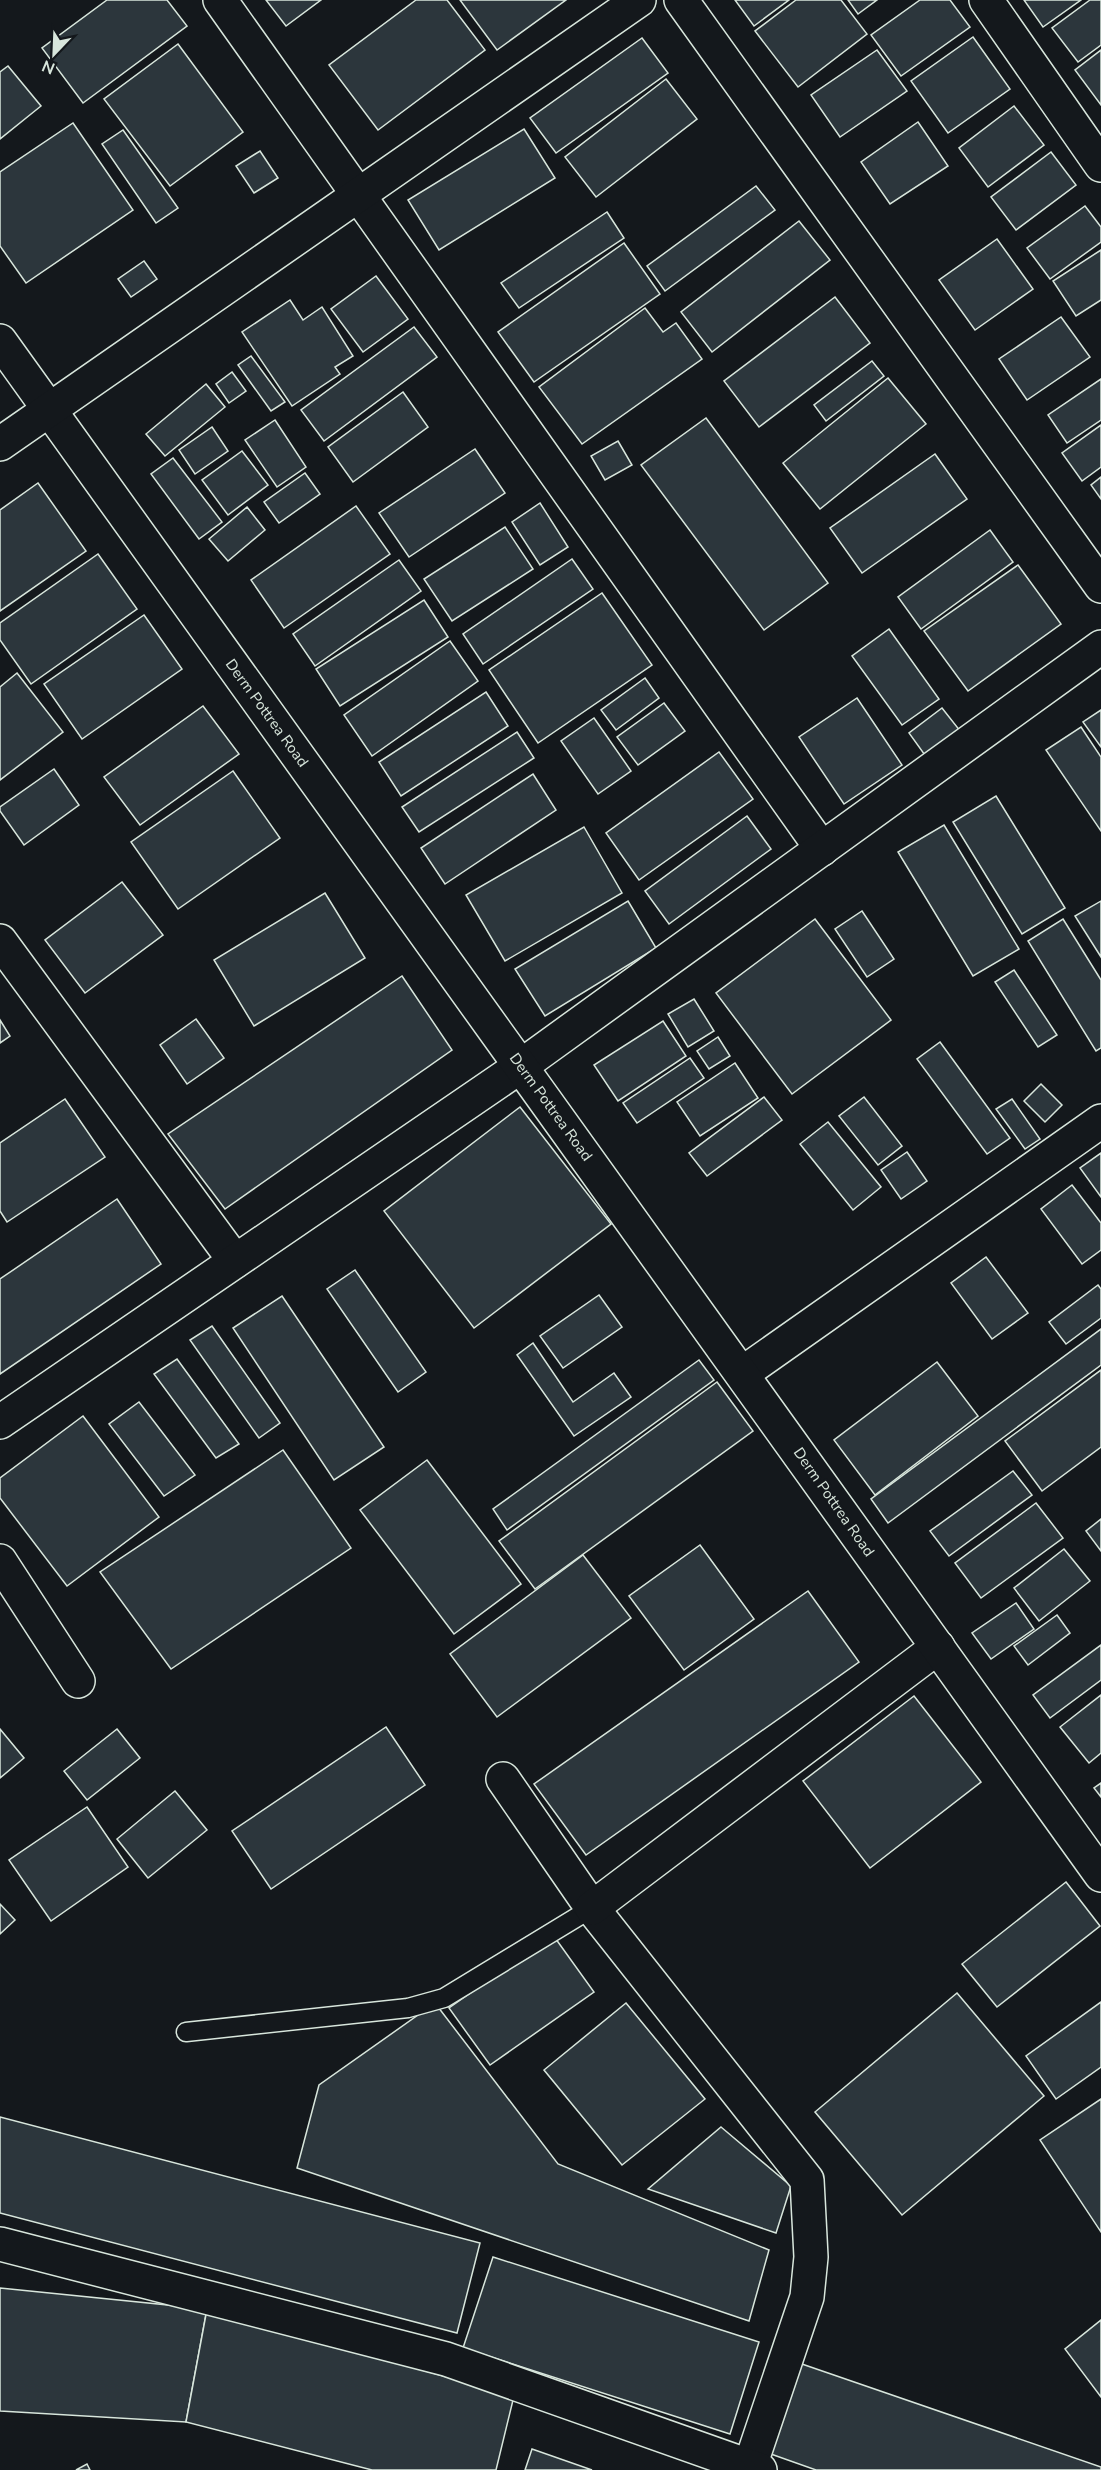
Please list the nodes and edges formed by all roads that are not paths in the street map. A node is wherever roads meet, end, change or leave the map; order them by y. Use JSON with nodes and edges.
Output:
{"nodes":[{"id":1,"x":220,"y":0,"type":"edge"},
{"id":2,"x":639,"y":0,"type":"edge"},
{"id":3,"x":681,"y":0,"type":"edge"},
{"id":4,"x":986,"y":0,"type":"edge"},
{"id":5,"x":1101,"y":165,"type":"edge"},
{"id":6,"x":359,"y":194,"type":"junction"},
{"id":7,"x":0,"y":340,"type":"edge"},
{"id":8,"x":49,"y":409,"type":"junction"},
{"id":9,"x":0,"y":444,"type":"edge"},
{"id":10,"x":1101,"y":586,"type":"edge"},
{"id":11,"x":1101,"y":647,"type":"edge"},
{"id":12,"x":822,"y":849,"type":"junction"},
{"id":13,"x":0,"y":940,"type":"edge"},
{"id":14,"x":521,"y":1066,"type":"junction"},
{"id":15,"x":1101,"y":1121,"type":"edge"},
{"id":16,"x":235,"y":1262,"type":"junction"},
{"id":17,"x":743,"y":1373,"type":"junction"},
{"id":18,"x":0,"y":1422,"type":"edge"},
{"id":19,"x":0,"y":1561,"type":"edge"},
{"id":20,"x":938,"y":1647,"type":"junction"},
{"id":21,"x":78,"y":1681,"type":"dead end"},
{"id":22,"x":503,"y":1779,"type":"dead end"},
{"id":23,"x":1101,"y":1875,"type":"edge"},
{"id":24,"x":592,"y":1908,"type":"junction"},
{"id":25,"x":186,"y":2032,"type":"dead end"},
{"id":26,"x":0,"y":2244,"type":"edge"},
{"id":27,"x":755,"y":2468,"type":"edge"}],
"edges":[{"from":1,"to":6,"type":"street"},
{"from":2,"to":6,"type":"street"},
{"from":3,"to":10,"type":"street"},
{"from":4,"to":5,"type":"street"},
{"from":6,"to":8,"type":"street"},
{"from":6,"to":12,"type":"street"},
{"from":7,"to":8,"type":"street","name":"Derm Pottrea Road"},
{"from":8,"to":9,"type":"street"},
{"from":8,"to":14,"type":"street","name":"Derm Pottrea Road"},
{"from":11,"to":12,"type":"street"},
{"from":12,"to":14,"type":"street"},
{"from":13,"to":16,"type":"street"},
{"from":14,"to":16,"type":"street"},
{"from":14,"to":17,"type":"street","name":"Derm Pottrea Road"},
{"from":15,"to":17,"type":"street"},
{"from":16,"to":18,"type":"street"},
{"from":17,"to":20,"type":"street","name":"Derm Pottrea Road"},
{"from":19,"to":21,"type":"street"},
{"from":20,"to":23,"type":"street","name":"Derm Pottrea Road"},
{"from":20,"to":24,"type":"street"},
{"from":22,"to":24,"type":"street"},
{"from":24,"to":25,"type":"lane"},
{"from":24,"to":27,"type":"street"},
{"from":26,"to":27,"type":"street"}]}
